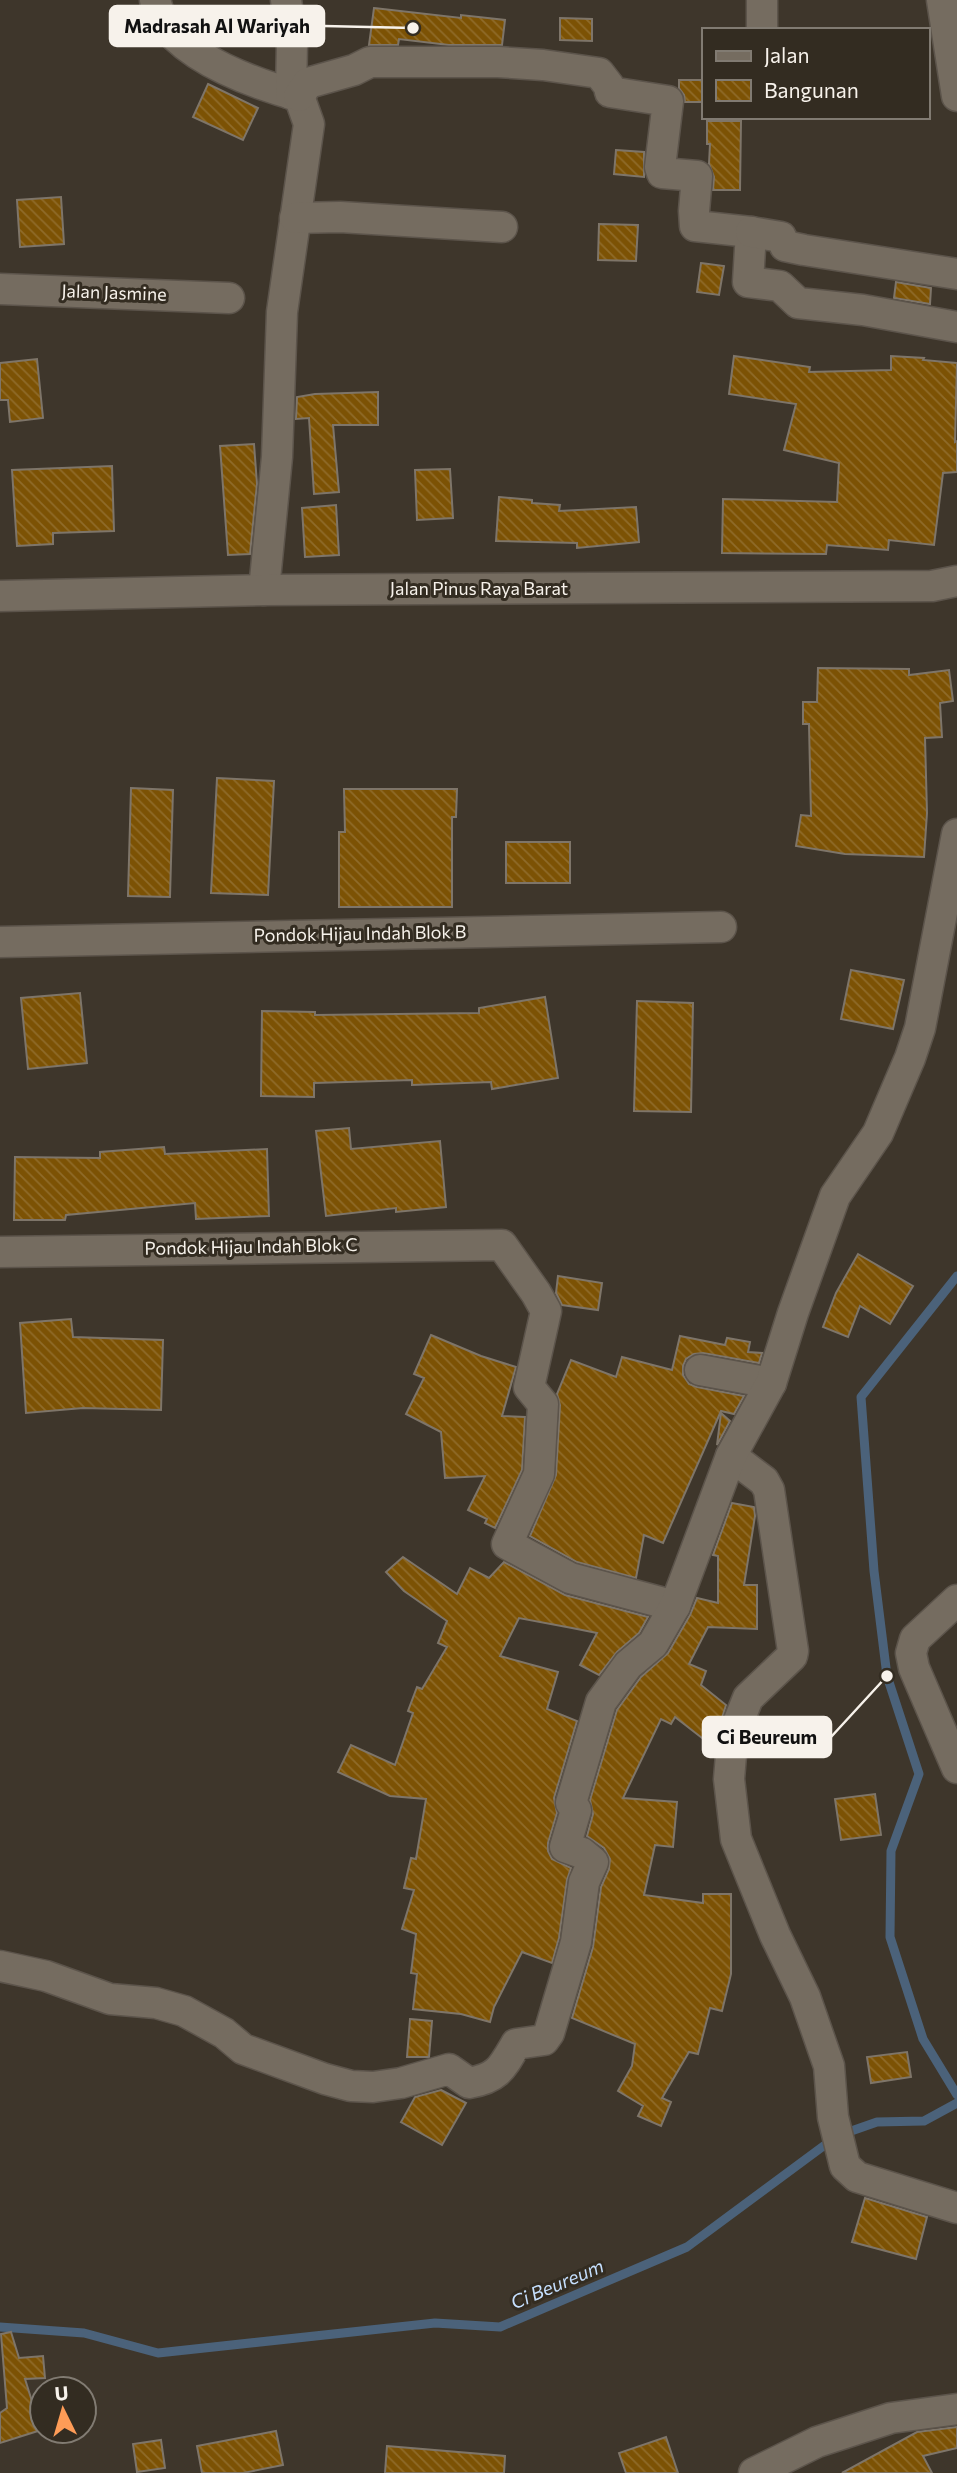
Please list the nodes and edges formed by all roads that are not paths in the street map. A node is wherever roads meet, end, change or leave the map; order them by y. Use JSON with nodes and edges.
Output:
{"nodes":[{"id":1,"x":155,"y":0,"type":"edge"},
{"id":2,"x":286,"y":0,"type":"edge"},
{"id":3,"x":762,"y":0,"type":"edge"},
{"id":4,"x":942,"y":0,"type":"edge"},
{"id":5,"x":762,"y":28,"type":"edge"},
{"id":6,"x":946,"y":81,"type":"edge"},
{"id":7,"x":295,"y":95,"type":"junction"},
{"id":8,"x":295,"y":218,"type":"junction"},
{"id":9,"x":502,"y":227,"type":"dead end"},
{"id":10,"x":751,"y":232,"type":"junction"},
{"id":11,"x":957,"y":274,"type":"edge"},
{"id":12,"x":0,"y":289,"type":"edge"},
{"id":13,"x":229,"y":298,"type":"dead end"},
{"id":14,"x":957,"y":327,"type":"edge"},
{"id":15,"x":957,"y":581,"type":"edge"},
{"id":16,"x":264,"y":590,"type":"junction"},
{"id":17,"x":0,"y":596,"type":"edge"},
{"id":18,"x":957,"y":834,"type":"edge"},
{"id":19,"x":721,"y":927,"type":"dead end"},
{"id":20,"x":0,"y":942,"type":"edge"},
{"id":21,"x":0,"y":1252,"type":"edge"},
{"id":22,"x":700,"y":1370,"type":"dead end"},
{"id":23,"x":771,"y":1383,"type":"junction"},
{"id":24,"x":731,"y":1456,"type":"junction"},
{"id":25,"x":957,"y":1600,"type":"edge"},
{"id":26,"x":675,"y":1606,"type":"junction"},
{"id":27,"x":957,"y":1768,"type":"edge"},
{"id":28,"x":0,"y":1966,"type":"edge"},
{"id":29,"x":957,"y":2208,"type":"edge"},
{"id":30,"x":957,"y":2409,"type":"edge"},
{"id":31,"x":754,"y":2473,"type":"edge"}],
"edges":[{"from":1,"to":7,"type":"street"},
{"from":2,"to":7,"type":"street"},
{"from":3,"to":5,"type":"street"},
{"from":4,"to":6,"type":"street"},
{"from":7,"to":8,"type":"street"},
{"from":7,"to":10,"type":"street"},
{"from":8,"to":9,"type":"street"},
{"from":8,"to":16,"type":"street"},
{"from":10,"to":11,"type":"street"},
{"from":10,"to":14,"type":"street"},
{"from":12,"to":13,"type":"street","name":"Jalan Jasmine"},
{"from":15,"to":16,"type":"street","name":"Jalan Pinus Raya Barat"},
{"from":16,"to":17,"type":"street","name":"Jalan Pinus Raya Barat"},
{"from":18,"to":23,"type":"street"},
{"from":19,"to":20,"type":"street","name":"Pondok Hijau Indah Blok B"},
{"from":21,"to":26,"type":"street","name":"Pondok Hijau Indah Blok C"},
{"from":22,"to":23,"type":"street"},
{"from":23,"to":24,"type":"street"},
{"from":24,"to":26,"type":"street"},
{"from":24,"to":29,"type":"street"},
{"from":25,"to":27,"type":"street"},
{"from":26,"to":28,"type":"street"},
{"from":30,"to":31,"type":"street"}]}
